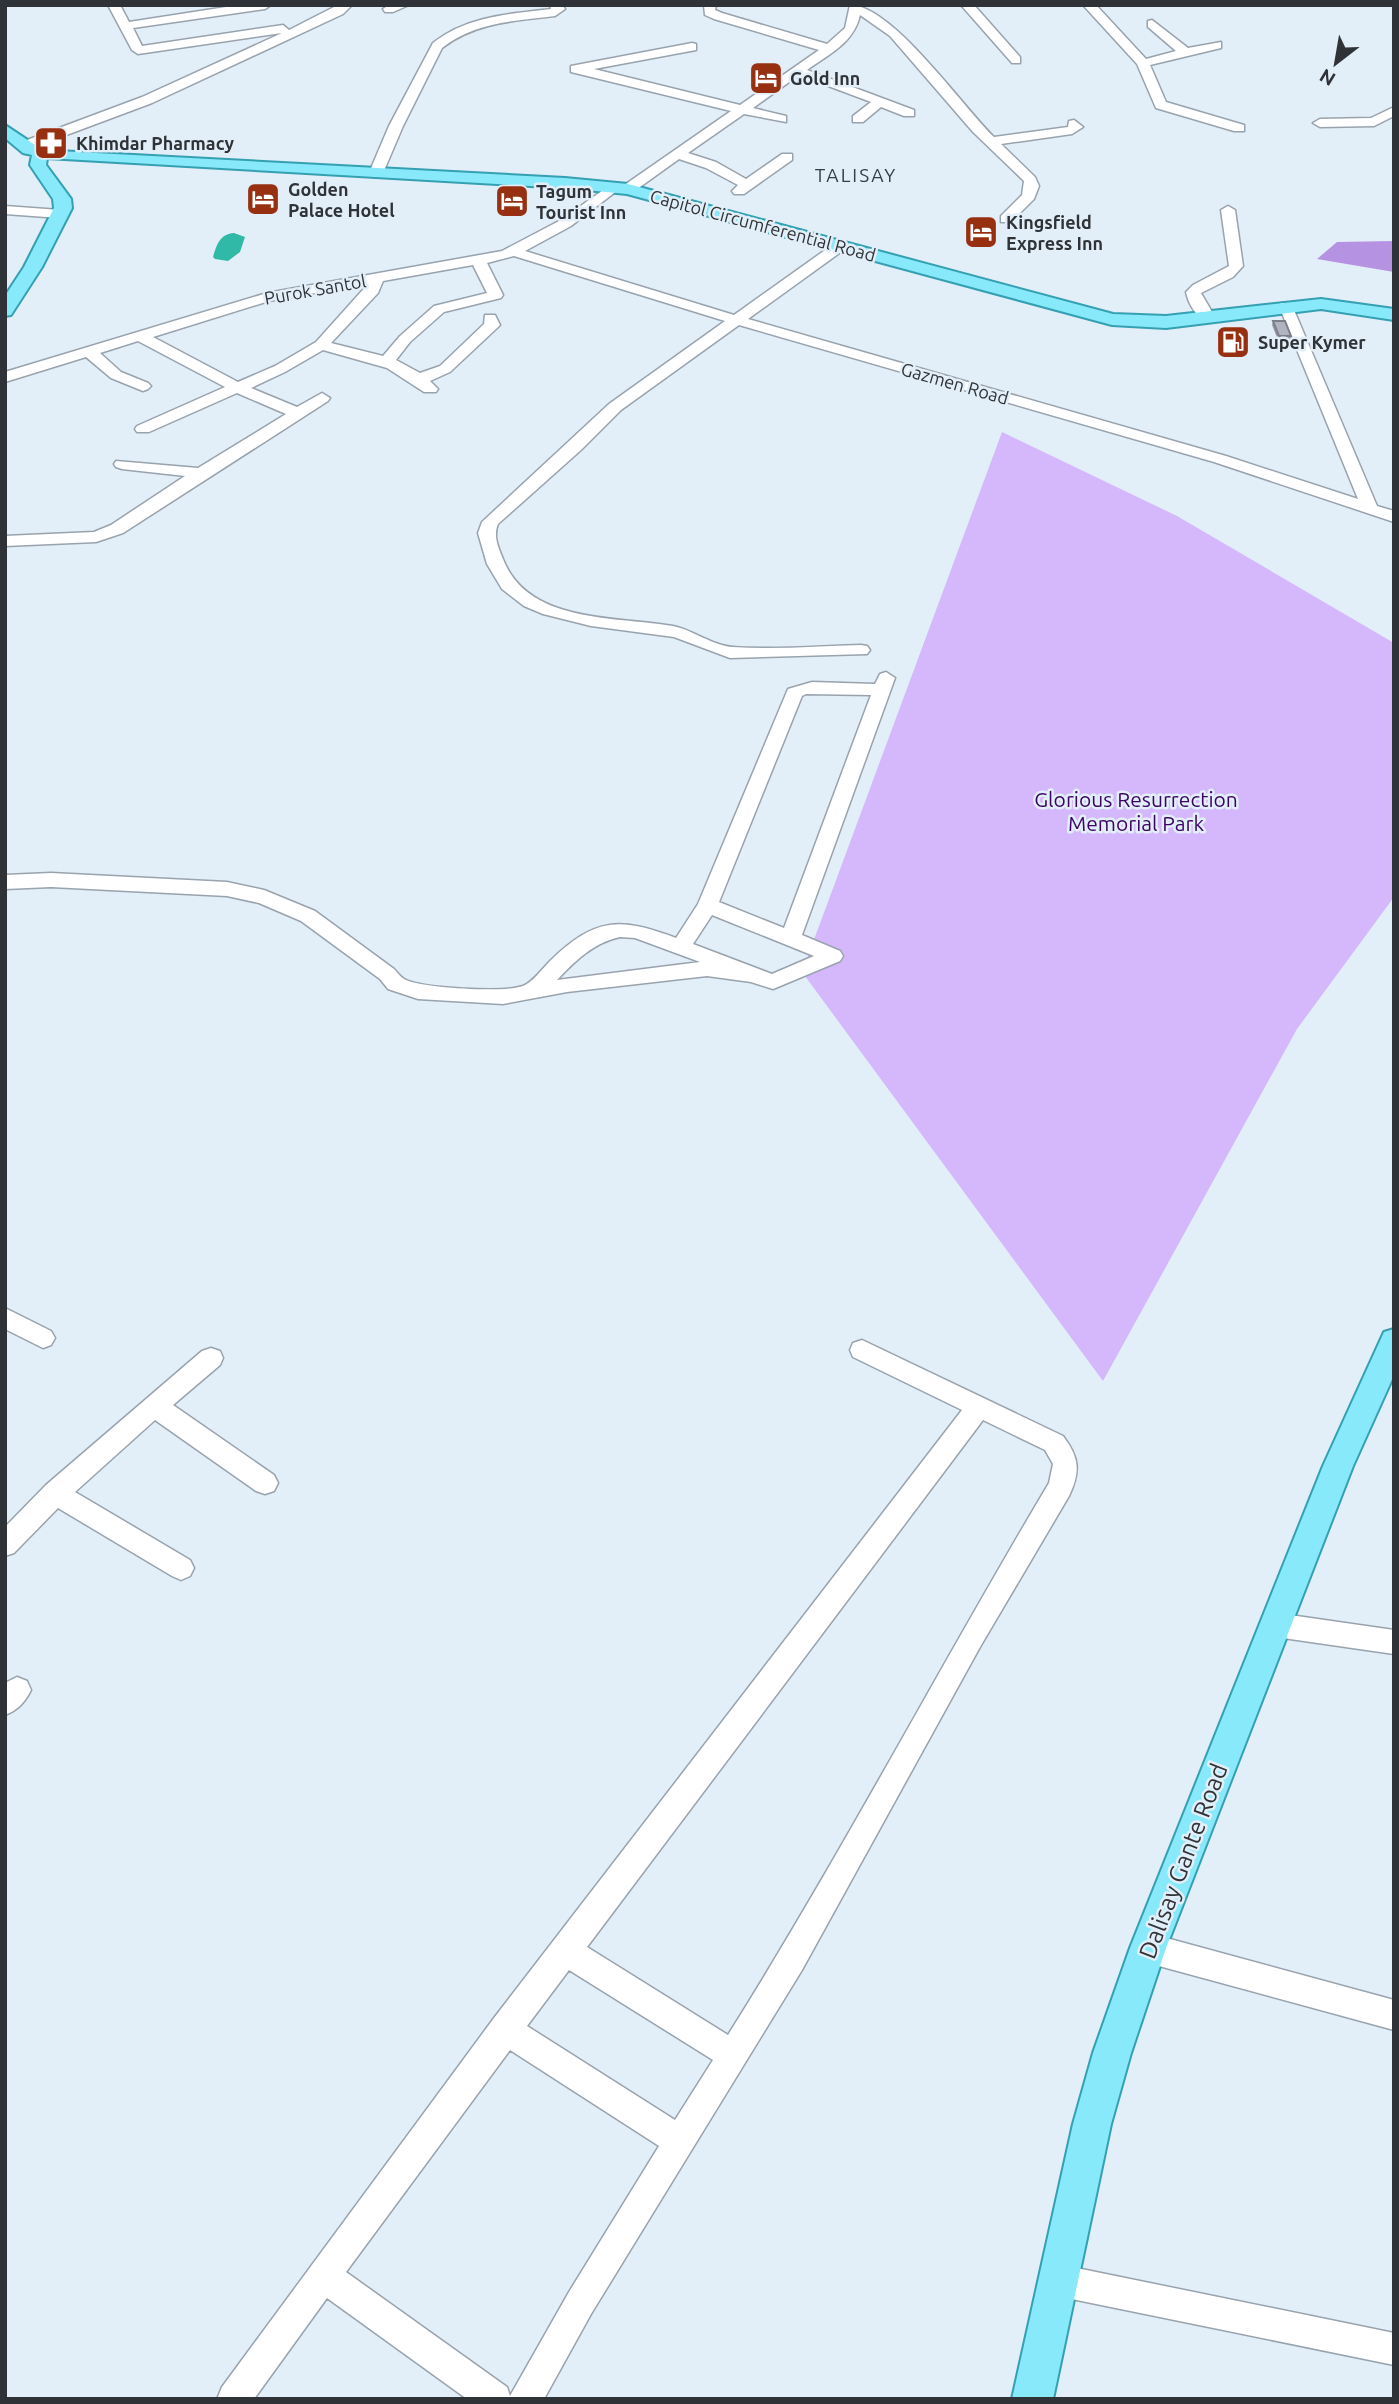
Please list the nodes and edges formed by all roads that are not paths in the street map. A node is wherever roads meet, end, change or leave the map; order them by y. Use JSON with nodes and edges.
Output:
{"nodes":[{"id":1,"x":114,"y":5,"type":"edge"},
{"id":2,"x":265,"y":5,"type":"edge"},
{"id":3,"x":346,"y":5,"type":"edge"},
{"id":4,"x":403,"y":5,"type":"edge"},
{"id":5,"x":556,"y":5,"type":"edge"},
{"id":6,"x":710,"y":5,"type":"edge"},
{"id":7,"x":967,"y":5,"type":"edge"},
{"id":8,"x":1089,"y":5,"type":"edge"},
{"id":9,"x":856,"y":6,"type":"edge"},
{"id":10,"x":226,"y":8,"type":"edge"},
{"id":11,"x":389,"y":9,"type":"dead end"},
{"id":12,"x":1152,"y":24,"type":"dead end"},
{"id":13,"x":124,"y":26,"type":"junction"},
{"id":14,"x":282,"y":29,"type":"dead end"},
{"id":15,"x":238,"y":36,"type":"junction"},
{"id":16,"x":1217,"y":45,"type":"dead end"},
{"id":17,"x":692,"y":47,"type":"dead end"},
{"id":18,"x":830,"y":49,"type":"junction"},
{"id":19,"x":253,"y":52,"type":"junction"},
{"id":20,"x":1186,"y":53,"type":"junction"},
{"id":21,"x":1016,"y":60,"type":"dead end"},
{"id":22,"x":1143,"y":63,"type":"junction"},
{"id":23,"x":174,"y":64,"type":"junction"},
{"id":24,"x":799,"y":71,"type":"junction"},
{"id":25,"x":599,"y":75,"type":"junction"},
{"id":26,"x":596,"y":91,"type":"dead end"},
{"id":27,"x":879,"y":102,"type":"junction"},
{"id":28,"x":741,"y":108,"type":"junction"},
{"id":29,"x":792,"y":109,"type":"dead end"},
{"id":30,"x":1394,"y":111,"type":"edge"},
{"id":31,"x":909,"y":113,"type":"dead end"},
{"id":32,"x":858,"y":119,"type":"dead end"},
{"id":33,"x":1320,"y":123,"type":"dead end"},
{"id":34,"x":1074,"y":124,"type":"dead end"},
{"id":35,"x":1239,"y":128,"type":"dead end"},
{"id":36,"x":5,"y":131,"type":"edge"},
{"id":37,"x":991,"y":142,"type":"junction"},
{"id":38,"x":16,"y":146,"type":"edge"},
{"id":39,"x":42,"y":153,"type":"junction"},
{"id":40,"x":676,"y":154,"type":"junction"},
{"id":41,"x":786,"y":157,"type":"dead end"},
{"id":42,"x":376,"y":173,"type":"junction"},
{"id":43,"x":621,"y":188,"type":"junction"},
{"id":44,"x":1228,"y":210,"type":"dead end"},
{"id":45,"x":6,"y":211,"type":"edge"},
{"id":46,"x":60,"y":215,"type":"junction"},
{"id":47,"x":1006,"y":219,"type":"dead end"},
{"id":48,"x":840,"y":246,"type":"junction"},
{"id":49,"x":515,"y":252,"type":"junction"},
{"id":50,"x":479,"y":262,"type":"junction"},
{"id":51,"x":377,"y":278,"type":"junction"},
{"id":52,"x":12,"y":292,"type":"edge"},
{"id":53,"x":1286,"y":306,"type":"junction"},
{"id":54,"x":5,"y":310,"type":"edge"},
{"id":55,"x":1394,"y":315,"type":"edge"},
{"id":56,"x":1208,"y":317,"type":"junction"},
{"id":57,"x":490,"y":318,"type":"dead end"},
{"id":58,"x":736,"y":320,"type":"junction"},
{"id":59,"x":138,"y":335,"type":"junction"},
{"id":60,"x":321,"y":345,"type":"junction"},
{"id":61,"x":198,"y":348,"type":"dead end"},
{"id":62,"x":88,"y":351,"type":"junction"},
{"id":63,"x":177,"y":355,"type":"junction"},
{"id":64,"x":387,"y":361,"type":"junction"},
{"id":65,"x":5,"y":377,"type":"edge"},
{"id":66,"x":143,"y":386,"type":"dead end"},
{"id":67,"x":238,"y":388,"type":"junction"},
{"id":68,"x":322,"y":398,"type":"dead end"},
{"id":69,"x":298,"y":413,"type":"junction"},
{"id":70,"x":143,"y":429,"type":"dead end"},
{"id":71,"x":122,"y":464,"type":"dead end"},
{"id":72,"x":201,"y":473,"type":"junction"},
{"id":73,"x":1370,"y":509,"type":"junction"},
{"id":74,"x":1394,"y":517,"type":"edge"},
{"id":75,"x":5,"y":541,"type":"edge"},
{"id":76,"x":860,"y":650,"type":"dead end"},
{"id":77,"x":883,"y":684,"type":"joint"},
{"id":78,"x":5,"y":882,"type":"edge"},
{"id":79,"x":708,"y":905,"type":"junction"},
{"id":80,"x":791,"y":937,"type":"junction"},
{"id":81,"x":681,"y":947,"type":"junction"},
{"id":82,"x":757,"y":975,"type":"junction"},
{"id":83,"x":529,"y":994,"type":"junction"},
{"id":84,"x":5,"y":1318,"type":"edge"},
{"id":85,"x":43,"y":1338,"type":"dead end"},
{"id":86,"x":1394,"y":1341,"type":"edge"},
{"id":87,"x":862,"y":1350,"type":"dead end"},
{"id":88,"x":211,"y":1358,"type":"dead end"},
{"id":89,"x":155,"y":1406,"type":"junction"},
{"id":90,"x":979,"y":1406,"type":"junction"},
{"id":91,"x":265,"y":1483,"type":"dead end"},
{"id":92,"x":55,"y":1493,"type":"junction"},
{"id":93,"x":5,"y":1545,"type":"edge"},
{"id":94,"x":181,"y":1568,"type":"dead end"},
{"id":95,"x":1276,"y":1625,"type":"junction"},
{"id":96,"x":1394,"y":1642,"type":"edge"},
{"id":97,"x":1148,"y":1948,"type":"junction"},
{"id":98,"x":566,"y":1951,"type":"junction"},
{"id":99,"x":1394,"y":2015,"type":"edge"},
{"id":100,"x":505,"y":2029,"type":"junction"},
{"id":101,"x":734,"y":2056,"type":"junction"},
{"id":102,"x":679,"y":2141,"type":"junction"},
{"id":103,"x":324,"y":2276,"type":"junction"},
{"id":104,"x":1056,"y":2280,"type":"junction"},
{"id":105,"x":1394,"y":2349,"type":"edge"},
{"id":106,"x":234,"y":2399,"type":"edge"},
{"id":107,"x":495,"y":2399,"type":"edge"},
{"id":108,"x":526,"y":2399,"type":"edge"},
{"id":109,"x":1031,"y":2399,"type":"edge"}],
"edges":[{"from":1,"to":13,"type":"street"},
{"from":2,"to":10,"type":"street"},
{"from":3,"to":19,"type":"street"},
{"from":4,"to":11,"type":"street"},
{"from":5,"to":42,"type":"street"},
{"from":6,"to":18,"type":"street"},
{"from":7,"to":21,"type":"street"},
{"from":8,"to":22,"type":"street"},
{"from":9,"to":18,"type":"street","name":"Purok Santol"},
{"from":9,"to":37,"type":"street"},
{"from":10,"to":13,"type":"street"},
{"from":10,"to":15,"type":"street"},
{"from":12,"to":20,"type":"street"},
{"from":13,"to":23,"type":"street"},
{"from":14,"to":15,"type":"street"},
{"from":15,"to":19,"type":"street"},
{"from":15,"to":23,"type":"street"},
{"from":16,"to":20,"type":"street"},
{"from":17,"to":25,"type":"street"},
{"from":18,"to":24,"type":"street","name":"Purok Santol"},
{"from":19,"to":23,"type":"street"},
{"from":20,"to":22,"type":"street"},
{"from":22,"to":35,"type":"street"},
{"from":23,"to":38,"type":"street"},
{"from":24,"to":27,"type":"street"},
{"from":24,"to":28,"type":"street","name":"Purok Santol"},
{"from":25,"to":26,"type":"street"},
{"from":25,"to":28,"type":"street"},
{"from":27,"to":31,"type":"street"},
{"from":27,"to":32,"type":"street"},
{"from":28,"to":29,"type":"street"},
{"from":28,"to":40,"type":"street","name":"Purok Santol"},
{"from":30,"to":33,"type":"street"},
{"from":34,"to":37,"type":"street"},
{"from":36,"to":38,"type":"main road","name":"Capitol Circumferential Road"},
{"from":37,"to":47,"type":"street"},
{"from":38,"to":39,"type":"main road","name":"Capitol Circumferential Road"},
{"from":39,"to":42,"type":"main road","name":"Capitol Circumferential Road"},
{"from":39,"to":46,"type":"main road"},
{"from":40,"to":41,"type":"street"},
{"from":40,"to":43,"type":"street","name":"Purok Santol"},
{"from":42,"to":43,"type":"main road","name":"Capitol Circumferential Road"},
{"from":43,"to":48,"type":"main road","name":"Capitol Circumferential Road"},
{"from":43,"to":49,"type":"street","name":"Purok Santol"},
{"from":44,"to":56,"type":"street"},
{"from":45,"to":46,"type":"street"},
{"from":46,"to":52,"type":"main road"},
{"from":48,"to":56,"type":"main road","name":"Capitol Circumferential Road"},
{"from":48,"to":58,"type":"street"},
{"from":49,"to":50,"type":"street","name":"Purok Santol"},
{"from":49,"to":58,"type":"street","name":"Gazmen Road"},
{"from":50,"to":51,"type":"street","name":"Purok Santol"},
{"from":50,"to":64,"type":"street"},
{"from":51,"to":59,"type":"street","name":"Purok Santol"},
{"from":51,"to":60,"type":"street"},
{"from":52,"to":54,"type":"main road"},
{"from":53,"to":55,"type":"main road","name":"Capitol Circumferential Road"},
{"from":53,"to":56,"type":"main road","name":"Capitol Circumferential Road"},
{"from":53,"to":73,"type":"street"},
{"from":57,"to":64,"type":"street"},
{"from":58,"to":73,"type":"street","name":"Gazmen Road"},
{"from":58,"to":76,"type":"street"},
{"from":59,"to":62,"type":"street","name":"Purok Santol"},
{"from":59,"to":63,"type":"street"},
{"from":60,"to":64,"type":"street"},
{"from":60,"to":67,"type":"street"},
{"from":61,"to":63,"type":"street"},
{"from":62,"to":65,"type":"street","name":"Purok Santol"},
{"from":62,"to":66,"type":"street"},
{"from":63,"to":67,"type":"street"},
{"from":67,"to":69,"type":"street"},
{"from":67,"to":70,"type":"street"},
{"from":68,"to":69,"type":"street"},
{"from":69,"to":72,"type":"street"},
{"from":71,"to":72,"type":"street"},
{"from":72,"to":75,"type":"street"},
{"from":73,"to":74,"type":"street","name":"Gazmen Road"},
{"from":77,"to":79,"type":"street"},
{"from":77,"to":80,"type":"street"},
{"from":78,"to":83,"type":"street"},
{"from":79,"to":80,"type":"street"},
{"from":79,"to":81,"type":"street"},
{"from":80,"to":82,"type":"street"},
{"from":81,"to":82,"type":"street"},
{"from":81,"to":83,"type":"street"},
{"from":82,"to":83,"type":"street"},
{"from":84,"to":85,"type":"street"},
{"from":86,"to":95,"type":"main road","name":"Dalisay Gante Road"},
{"from":87,"to":90,"type":"street"},
{"from":88,"to":89,"type":"street"},
{"from":89,"to":91,"type":"street"},
{"from":89,"to":92,"type":"street"},
{"from":90,"to":98,"type":"street"},
{"from":90,"to":101,"type":"street"},
{"from":92,"to":93,"type":"street"},
{"from":92,"to":94,"type":"street"},
{"from":95,"to":96,"type":"street"},
{"from":95,"to":97,"type":"main road","name":"Dalisay Gante Road"},
{"from":97,"to":99,"type":"street"},
{"from":97,"to":104,"type":"main road","name":"Dalisay Gante Road"},
{"from":98,"to":100,"type":"street"},
{"from":98,"to":101,"type":"street"},
{"from":100,"to":102,"type":"street"},
{"from":100,"to":103,"type":"street"},
{"from":101,"to":102,"type":"street"},
{"from":102,"to":108,"type":"street"},
{"from":103,"to":106,"type":"street"},
{"from":103,"to":107,"type":"street"},
{"from":104,"to":105,"type":"street"},
{"from":104,"to":109,"type":"main road","name":"Dalisay Gante Road"}]}
